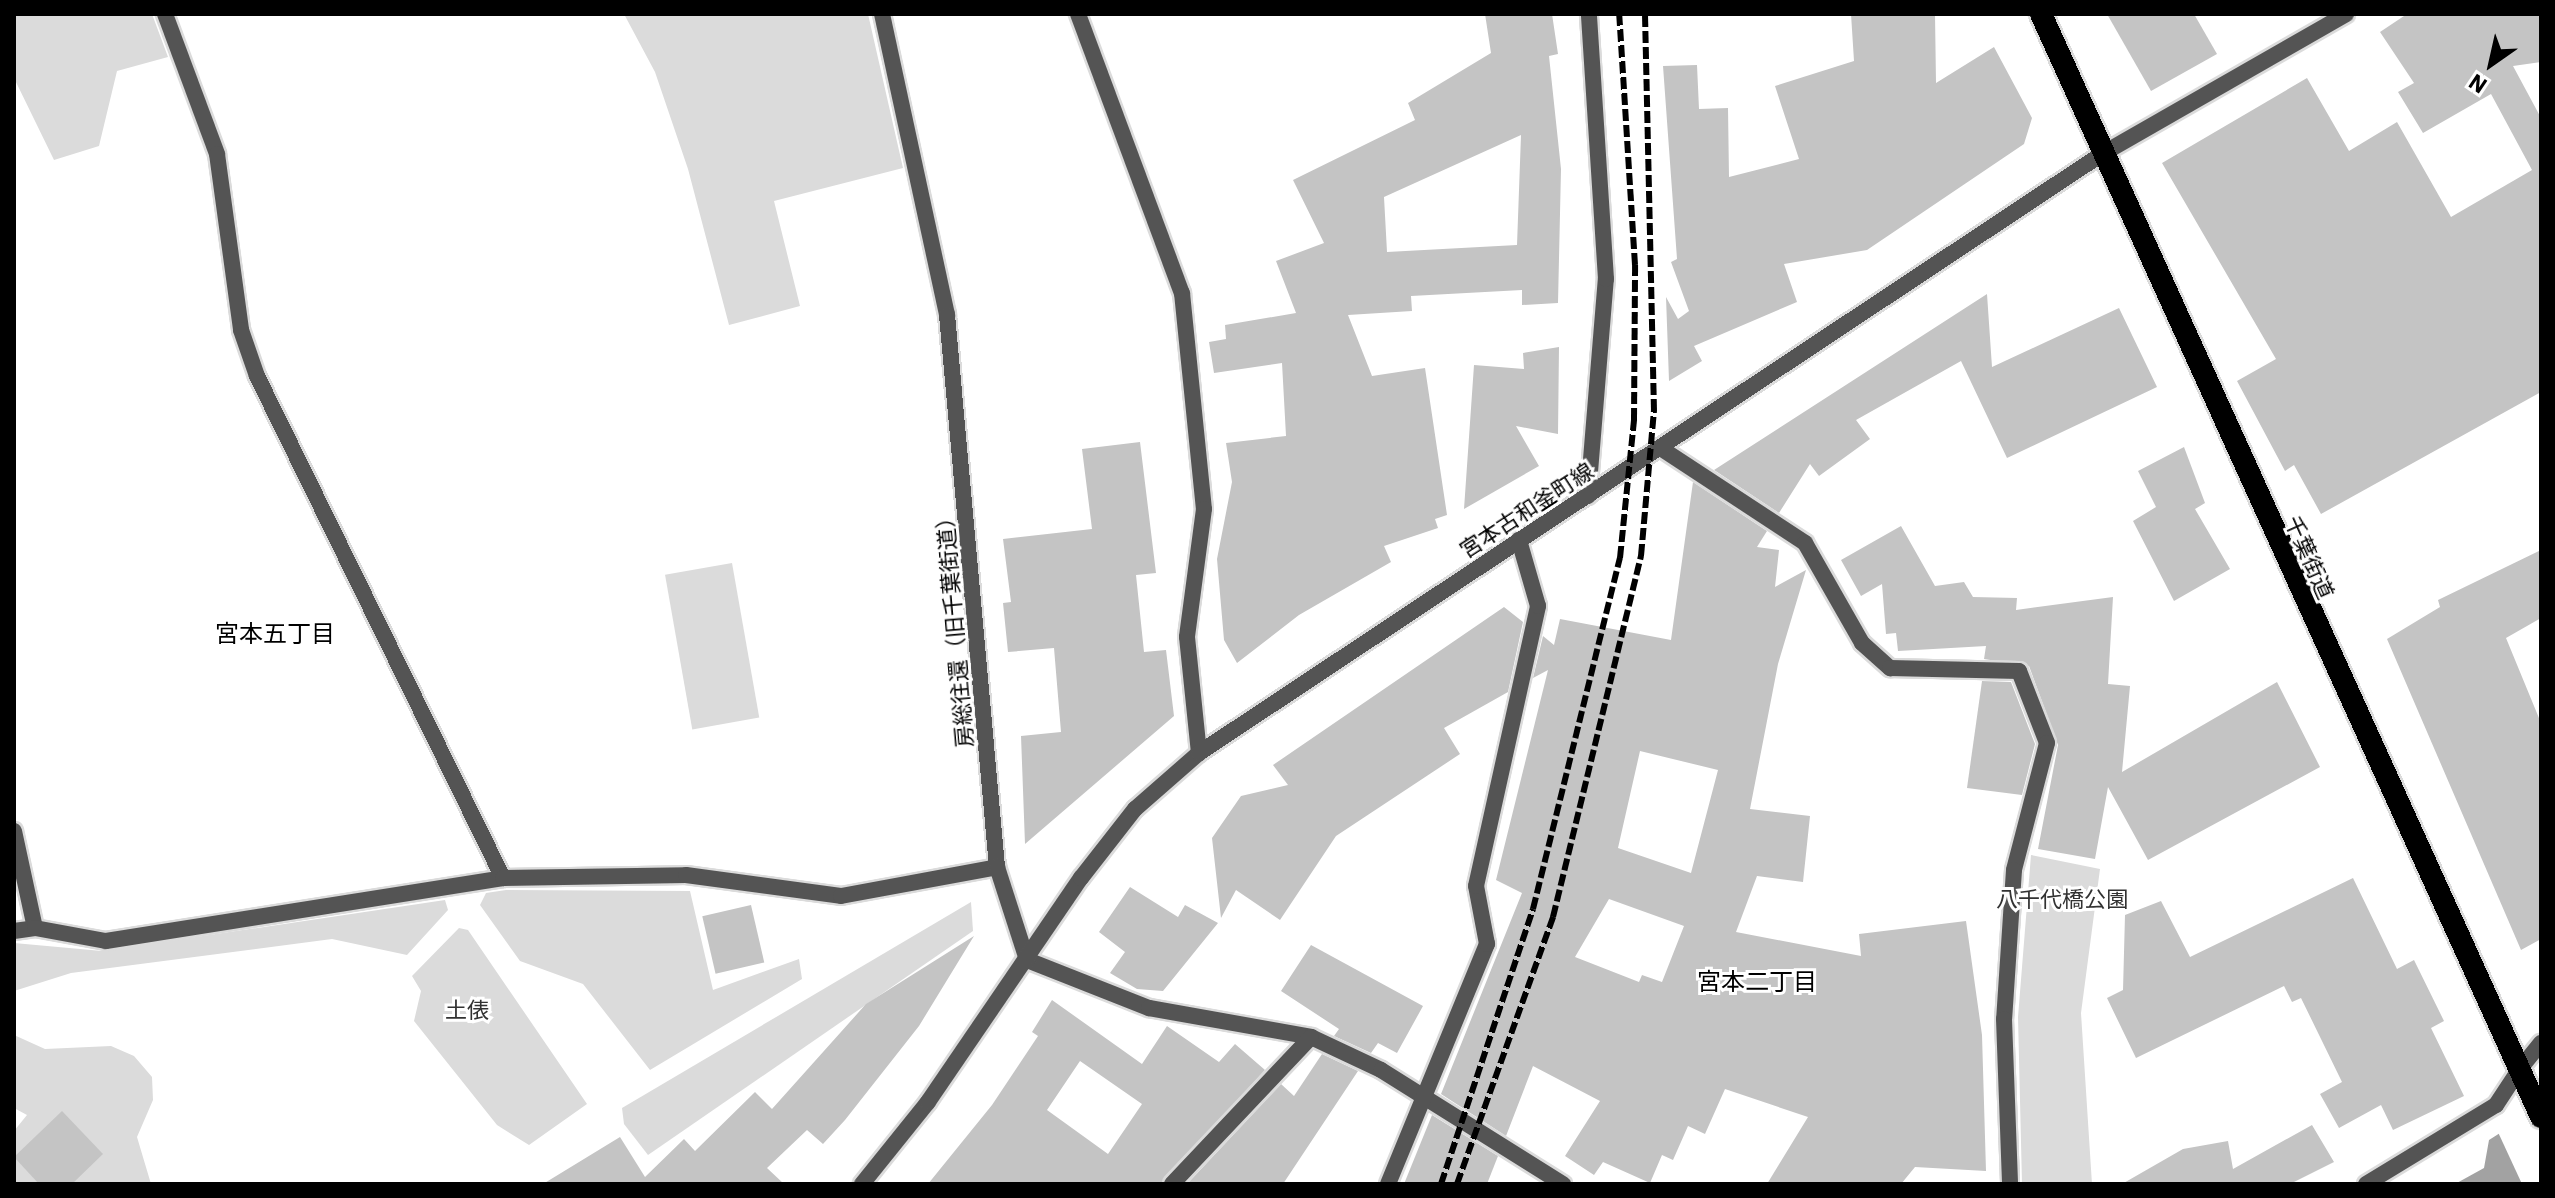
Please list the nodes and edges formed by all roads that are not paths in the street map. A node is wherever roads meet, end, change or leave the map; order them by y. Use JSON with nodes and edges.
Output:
{"nodes":[{"id":1,"x":165,"y":14,"type":"edge"},
{"id":2,"x":882,"y":14,"type":"edge"},
{"id":3,"x":1078,"y":14,"type":"edge"},
{"id":4,"x":1589,"y":14,"type":"edge"},
{"id":5,"x":2041,"y":14,"type":"edge"},
{"id":6,"x":2346,"y":14,"type":"edge"},
{"id":7,"x":2102,"y":154,"type":"junction"},
{"id":8,"x":1662,"y":449,"type":"junction"},
{"id":9,"x":1588,"y":496,"type":"junction"},
{"id":10,"x":1519,"y":540,"type":"junction"},
{"id":11,"x":1199,"y":753,"type":"junction"},
{"id":12,"x":14,"y":831,"type":"edge"},
{"id":13,"x":997,"y":867,"type":"junction"},
{"id":14,"x":503,"y":878,"type":"junction"},
{"id":15,"x":35,"y":928,"type":"junction"},
{"id":16,"x":14,"y":931,"type":"edge"},
{"id":17,"x":1027,"y":960,"type":"junction"},
{"id":18,"x":1311,"y":1037,"type":"junction"},
{"id":19,"x":2541,"y":1043,"type":"edge"},
{"id":20,"x":2519,"y":1070,"type":"junction"},
{"id":21,"x":1428,"y":1100,"type":"junction"},
{"id":22,"x":2538,"y":1112,"type":"edge"},
{"id":23,"x":862,"y":1184,"type":"edge"},
{"id":24,"x":1172,"y":1184,"type":"edge"},
{"id":25,"x":1388,"y":1184,"type":"edge"},
{"id":26,"x":1563,"y":1184,"type":"edge"},
{"id":27,"x":2010,"y":1184,"type":"edge"},
{"id":28,"x":2366,"y":1184,"type":"edge"}],
"edges":[{"from":1,"to":14,"type":"street"},
{"from":2,"to":13,"type":"street","name":"房総往還（旧千葉街道）"},
{"from":3,"to":11,"type":"street"},
{"from":4,"to":9,"type":"street"},
{"from":5,"to":7,"type":"highway","name":"千葉街道"},
{"from":6,"to":7,"type":"street","name":"宮本古和釜町線"},
{"from":7,"to":8,"type":"street","name":"宮本古和釜町線"},
{"from":7,"to":20,"type":"highway","name":"千葉街道"},
{"from":8,"to":9,"type":"street","name":"宮本古和釜町線"},
{"from":8,"to":27,"type":"street"},
{"from":9,"to":10,"type":"street","name":"宮本古和釜町線"},
{"from":10,"to":11,"type":"street","name":"宮本古和釜町線"},
{"from":10,"to":21,"type":"street"},
{"from":11,"to":17,"type":"street","name":"宮本古和釜町線"},
{"from":12,"to":15,"type":"street"},
{"from":13,"to":14,"type":"street"},
{"from":13,"to":17,"type":"street","name":"房総往還（旧千葉街道）"},
{"from":14,"to":15,"type":"street"},
{"from":15,"to":16,"type":"street"},
{"from":17,"to":18,"type":"street"},
{"from":17,"to":23,"type":"street"},
{"from":18,"to":21,"type":"street"},
{"from":18,"to":24,"type":"street"},
{"from":19,"to":20,"type":"street"},
{"from":20,"to":22,"type":"highway","name":"千葉街道"},
{"from":20,"to":28,"type":"street"},
{"from":21,"to":25,"type":"street"},
{"from":21,"to":26,"type":"street"}]}
